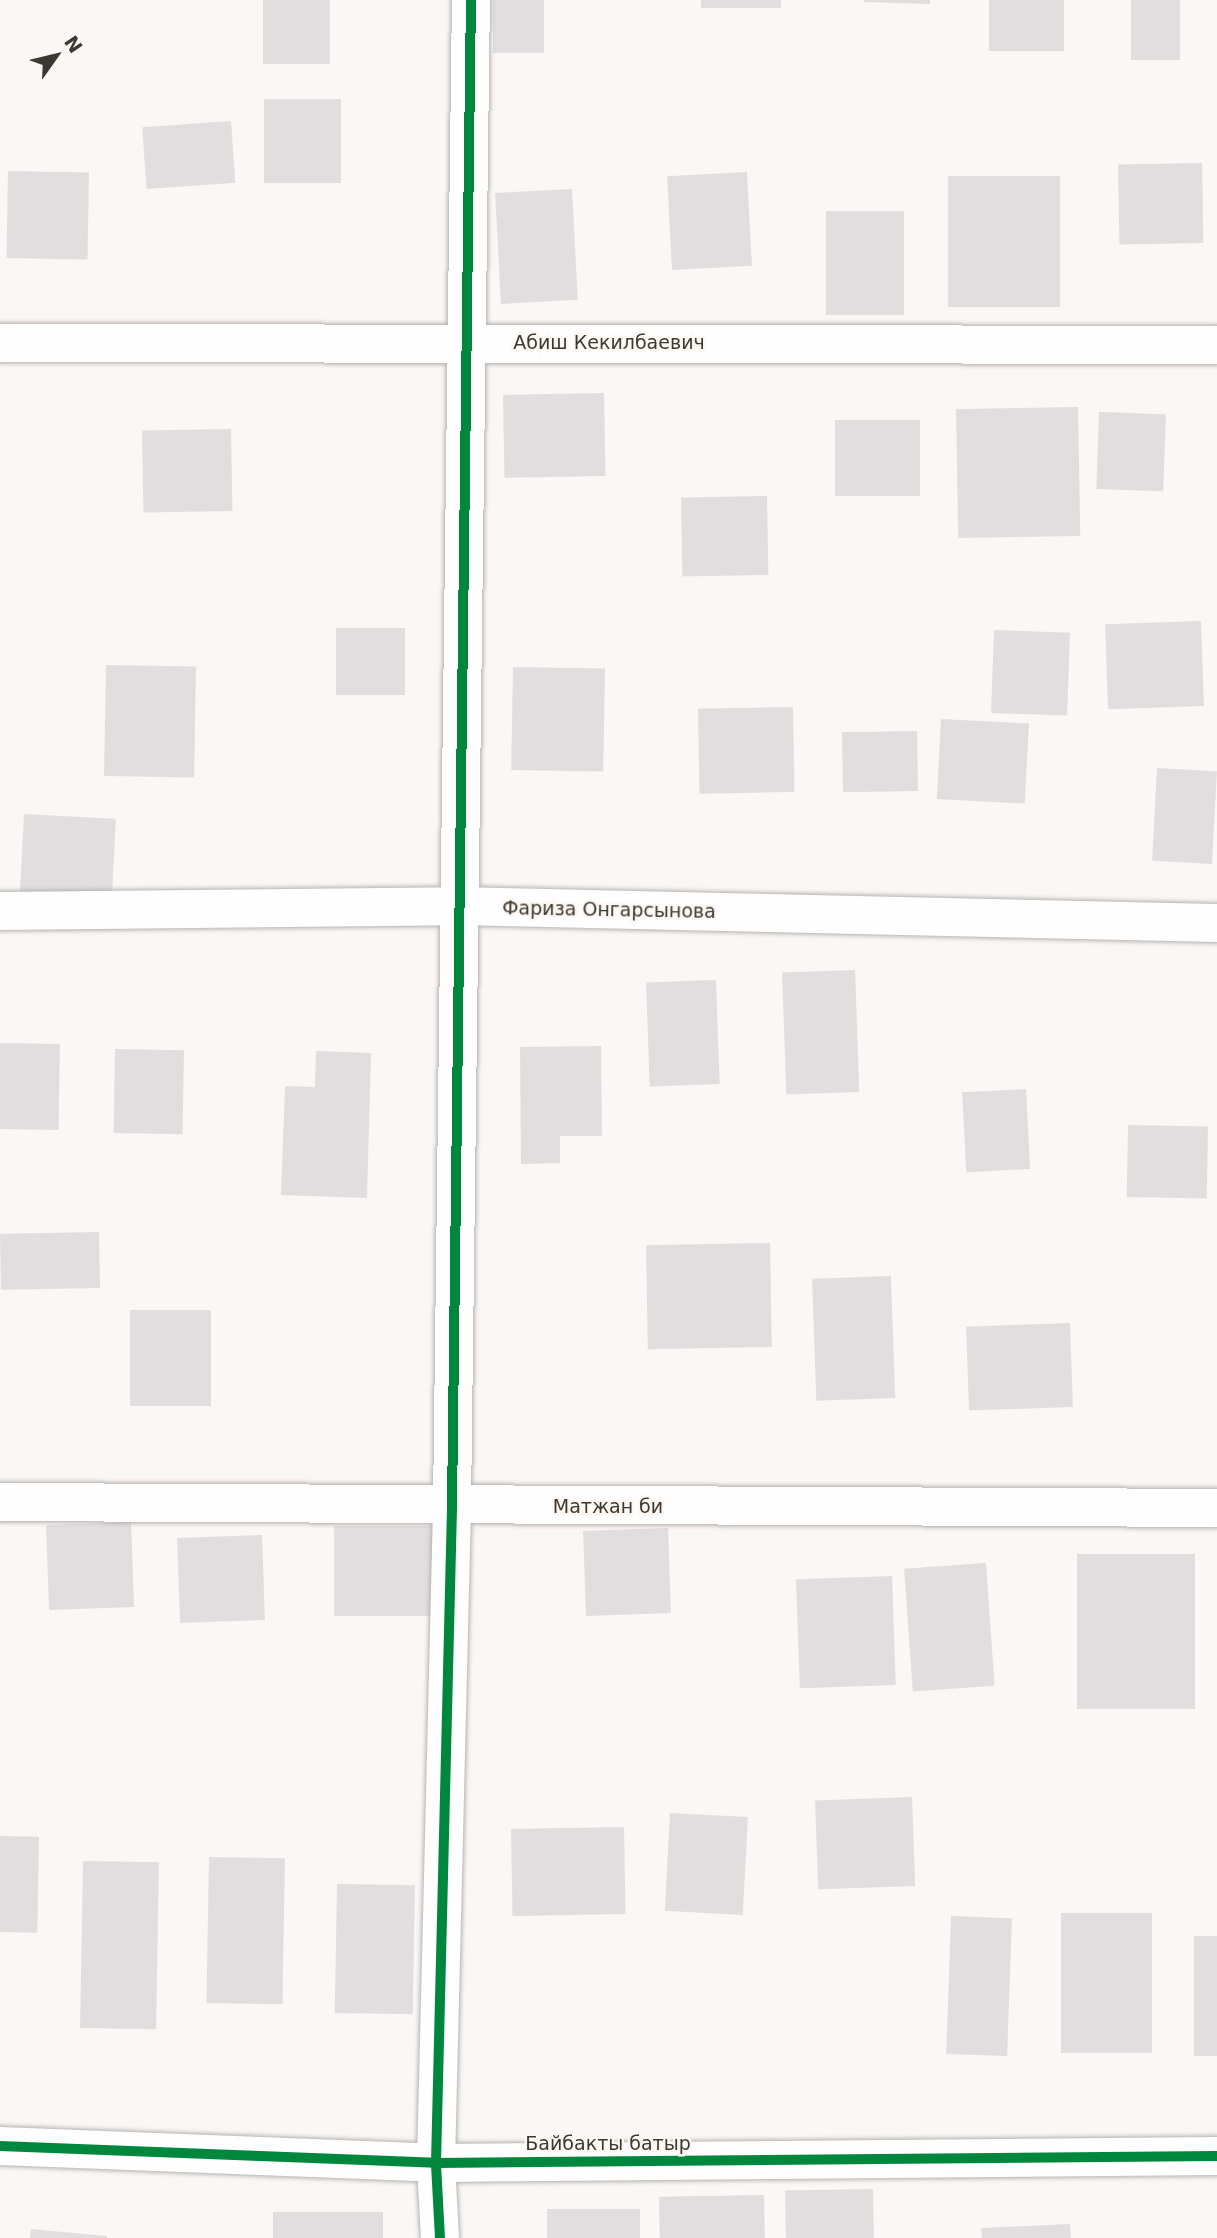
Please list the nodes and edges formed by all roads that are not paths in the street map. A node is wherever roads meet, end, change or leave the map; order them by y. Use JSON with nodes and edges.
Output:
{"nodes":[{"id":1,"x":471,"y":0,"type":"edge"},
{"id":2,"x":0,"y":343,"type":"edge"},
{"id":3,"x":470,"y":343,"type":"junction"},
{"id":4,"x":1217,"y":345,"type":"edge"},
{"id":5,"x":457,"y":906,"type":"junction"},
{"id":6,"x":0,"y":911,"type":"edge"},
{"id":7,"x":1217,"y":923,"type":"edge"},
{"id":8,"x":0,"y":1502,"type":"edge"},
{"id":9,"x":452,"y":1506,"type":"junction"},
{"id":10,"x":1217,"y":1508,"type":"edge"},
{"id":11,"x":0,"y":2146,"type":"edge"},
{"id":12,"x":1217,"y":2156,"type":"edge"},
{"id":13,"x":436,"y":2163,"type":"junction"},
{"id":14,"x":440,"y":2238,"type":"edge"}],
"edges":[{"from":1,"to":3,"type":"street"},
{"from":2,"to":3,"type":"street","name":"Абиш Кекилбаевич"},
{"from":3,"to":4,"type":"street","name":"Абиш Кекилбаевич"},
{"from":3,"to":5,"type":"street"},
{"from":5,"to":6,"type":"street","name":"Фариза Онгарсынова"},
{"from":5,"to":7,"type":"street","name":"Фариза Онгарсынова"},
{"from":5,"to":9,"type":"street"},
{"from":8,"to":9,"type":"street","name":"Матжан би"},
{"from":9,"to":10,"type":"street","name":"Матжан би"},
{"from":9,"to":13,"type":"street"},
{"from":11,"to":13,"type":"street","name":"Байбакты батыр"},
{"from":12,"to":13,"type":"street","name":"Байбакты батыр"},
{"from":13,"to":14,"type":"street"}]}
